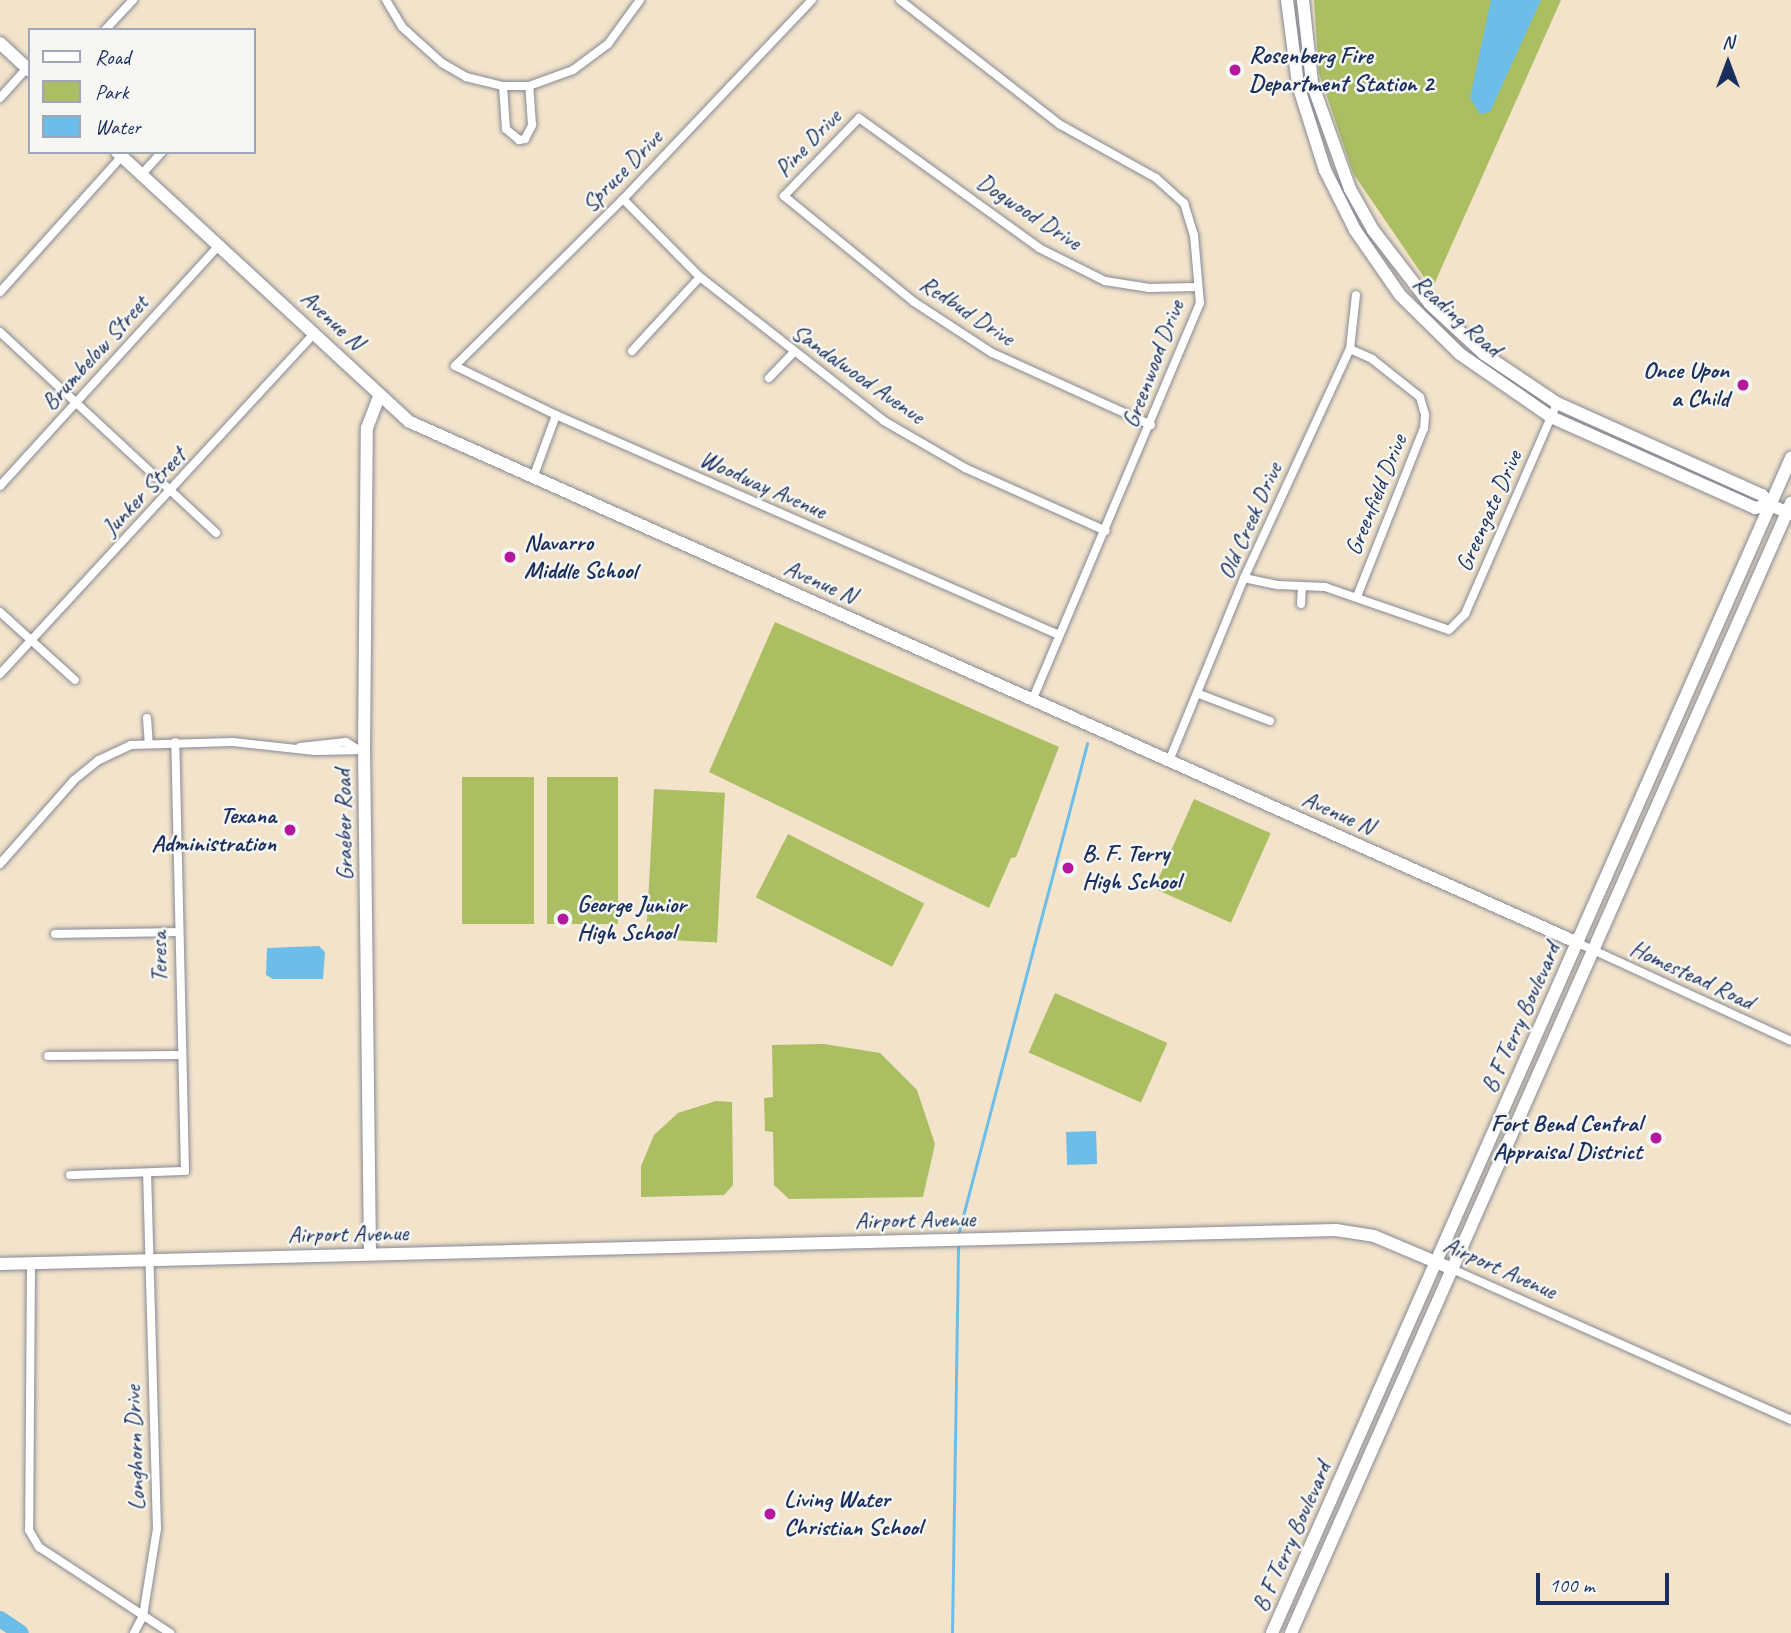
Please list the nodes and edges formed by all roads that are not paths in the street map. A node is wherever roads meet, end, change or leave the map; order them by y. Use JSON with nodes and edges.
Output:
{"nodes":[{"id":1,"x":133,"y":0,"type":"edge"},
{"id":2,"x":386,"y":0,"type":"edge"},
{"id":3,"x":640,"y":0,"type":"edge"},
{"id":4,"x":812,"y":0,"type":"edge"},
{"id":5,"x":900,"y":0,"type":"edge"},
{"id":6,"x":1287,"y":0,"type":"edge"},
{"id":7,"x":1303,"y":0,"type":"edge"},
{"id":8,"x":107,"y":28,"type":"edge"},
{"id":9,"x":0,"y":43,"type":"edge"},
{"id":10,"x":28,"y":69,"type":"edge"},
{"id":11,"x":28,"y":71,"type":"edge"},
{"id":12,"x":503,"y":86,"type":"junction"},
{"id":13,"x":529,"y":86,"type":"junction"},
{"id":14,"x":0,"y":98,"type":"edge"},
{"id":15,"x":859,"y":118,"type":"joint"},
{"id":16,"x":119,"y":154,"type":"edge"},
{"id":17,"x":160,"y":154,"type":"edge"},
{"id":18,"x":142,"y":174,"type":"junction"},
{"id":19,"x":784,"y":196,"type":"joint"},
{"id":20,"x":623,"y":199,"type":"junction"},
{"id":21,"x":219,"y":245,"type":"junction"},
{"id":22,"x":700,"y":277,"type":"junction"},
{"id":23,"x":1197,"y":287,"type":"junction"},
{"id":24,"x":0,"y":292,"type":"edge"},
{"id":25,"x":1356,"y":295,"type":"dead end"},
{"id":26,"x":0,"y":332,"type":"edge"},
{"id":27,"x":315,"y":333,"type":"junction"},
{"id":28,"x":1350,"y":349,"type":"junction"},
{"id":29,"x":632,"y":351,"type":"dead end"},
{"id":30,"x":793,"y":353,"type":"junction"},
{"id":31,"x":455,"y":366,"type":"joint"},
{"id":32,"x":769,"y":378,"type":"dead end"},
{"id":33,"x":379,"y":397,"type":"junction"},
{"id":34,"x":76,"y":402,"type":"junction"},
{"id":35,"x":1558,"y":403,"type":"junction"},
{"id":36,"x":556,"y":415,"type":"junction"},
{"id":37,"x":1551,"y":417,"type":"junction"},
{"id":38,"x":1151,"y":425,"type":"junction"},
{"id":39,"x":1791,"y":458,"type":"edge"},
{"id":40,"x":533,"y":478,"type":"junction"},
{"id":41,"x":0,"y":486,"type":"edge"},
{"id":42,"x":172,"y":491,"type":"junction"},
{"id":43,"x":1770,"y":505,"type":"junction"},
{"id":44,"x":1790,"y":510,"type":"edge"},
{"id":45,"x":1106,"y":531,"type":"junction"},
{"id":46,"x":216,"y":533,"type":"dead end"},
{"id":47,"x":1244,"y":578,"type":"junction"},
{"id":48,"x":1302,"y":586,"type":"junction"},
{"id":49,"x":1357,"y":596,"type":"junction"},
{"id":50,"x":1301,"y":604,"type":"dead end"},
{"id":51,"x":0,"y":612,"type":"edge"},
{"id":52,"x":1059,"y":635,"type":"junction"},
{"id":53,"x":32,"y":640,"type":"junction"},
{"id":54,"x":0,"y":674,"type":"edge"},
{"id":55,"x":75,"y":680,"type":"dead end"},
{"id":56,"x":1199,"y":694,"type":"junction"},
{"id":57,"x":1032,"y":700,"type":"junction"},
{"id":58,"x":146,"y":718,"type":"dead end"},
{"id":59,"x":1270,"y":721,"type":"dead end"},
{"id":60,"x":175,"y":742,"type":"junction"},
{"id":61,"x":149,"y":744,"type":"junction"},
{"id":62,"x":360,"y":750,"type":"junction"},
{"id":63,"x":1168,"y":761,"type":"junction"},
{"id":64,"x":0,"y":864,"type":"edge"},
{"id":65,"x":178,"y":932,"type":"junction"},
{"id":66,"x":55,"y":934,"type":"dead end"},
{"id":67,"x":1577,"y":943,"type":"junction"},
{"id":68,"x":1593,"y":951,"type":"junction"},
{"id":69,"x":1791,"y":1041,"type":"edge"},
{"id":70,"x":180,"y":1055,"type":"junction"},
{"id":71,"x":48,"y":1056,"type":"dead end"},
{"id":72,"x":70,"y":1175,"type":"dead end"},
{"id":73,"x":147,"y":1176,"type":"junction"},
{"id":74,"x":370,"y":1254,"type":"junction"},
{"id":75,"x":147,"y":1259,"type":"junction"},
{"id":76,"x":1436,"y":1262,"type":"junction"},
{"id":77,"x":31,"y":1263,"type":"junction"},
{"id":78,"x":0,"y":1264,"type":"edge"},
{"id":79,"x":1452,"y":1269,"type":"junction"},
{"id":80,"x":1791,"y":1420,"type":"edge"},
{"id":81,"x":143,"y":1616,"type":"junction"},
{"id":82,"x":134,"y":1633,"type":"edge"},
{"id":83,"x":170,"y":1633,"type":"edge"},
{"id":84,"x":1272,"y":1633,"type":"edge"},
{"id":85,"x":1291,"y":1633,"type":"edge"}],
"edges":[{"from":1,"to":8,"type":"street"},
{"from":2,"to":12,"type":"street"},
{"from":3,"to":13,"type":"street"},
{"from":4,"to":20,"type":"street","name":"Spruce Drive"},
{"from":5,"to":23,"type":"street","name":"Greenwood Drive"},
{"from":6,"to":37,"type":"street","name":"Reading Road"},
{"from":7,"to":35,"type":"street","name":"Reading Road"},
{"from":9,"to":10,"type":"street"},
{"from":11,"to":14,"type":"street"},
{"from":12,"to":13,"type":"street"},
{"from":12,"to":13,"type":"street"},
{"from":15,"to":19,"type":"street","name":"Pine Drive"},
{"from":15,"to":23,"type":"street","name":"Dogwood Drive"},
{"from":16,"to":18,"type":"street","name":"Avenue N"},
{"from":16,"to":24,"type":"street"},
{"from":17,"to":18,"type":"street"},
{"from":18,"to":21,"type":"street","name":"Avenue N"},
{"from":19,"to":38,"type":"street","name":"Redbud Drive"},
{"from":20,"to":22,"type":"street","name":"Sandalwood Avenue"},
{"from":20,"to":31,"type":"street","name":"Spruce Drive"},
{"from":21,"to":27,"type":"street","name":"Avenue N"},
{"from":21,"to":34,"type":"street","name":"Brumbelow Street"},
{"from":22,"to":29,"type":"street"},
{"from":22,"to":30,"type":"street","name":"Sandalwood Avenue"},
{"from":23,"to":38,"type":"street","name":"Greenwood Drive"},
{"from":25,"to":28,"type":"street","name":"Old Creek Drive"},
{"from":26,"to":34,"type":"street"},
{"from":27,"to":33,"type":"street","name":"Avenue N"},
{"from":27,"to":42,"type":"street","name":"Junker Street"},
{"from":28,"to":47,"type":"street","name":"Old Creek Drive"},
{"from":28,"to":49,"type":"street","name":"Greenfield Drive"},
{"from":30,"to":32,"type":"street"},
{"from":30,"to":45,"type":"street","name":"Sandalwood Avenue"},
{"from":31,"to":36,"type":"street","name":"Woodway Avenue"},
{"from":33,"to":40,"type":"street","name":"Avenue N"},
{"from":33,"to":62,"type":"street","name":"Graeber Road"},
{"from":34,"to":41,"type":"street","name":"Brumbelow Street"},
{"from":34,"to":42,"type":"street"},
{"from":35,"to":37,"type":"street","name":"Greengate Drive"},
{"from":35,"to":43,"type":"street","name":"Reading Road"},
{"from":36,"to":40,"type":"street"},
{"from":36,"to":52,"type":"street","name":"Woodway Avenue"},
{"from":37,"to":43,"type":"street","name":"Reading Road"},
{"from":37,"to":49,"type":"street","name":"Greengate Drive"},
{"from":38,"to":45,"type":"street","name":"Greenwood Drive"},
{"from":39,"to":43,"type":"street","name":"B F Terry Boulevard"},
{"from":40,"to":57,"type":"street","name":"Avenue N"},
{"from":42,"to":46,"type":"street"},
{"from":42,"to":53,"type":"street","name":"Junker Street"},
{"from":43,"to":44,"type":"street","name":"Reading Road"},
{"from":43,"to":67,"type":"street","name":"B F Terry Boulevard"},
{"from":44,"to":68,"type":"street","name":"B F Terry Boulevard"},
{"from":45,"to":52,"type":"street","name":"Greenwood Drive"},
{"from":47,"to":48,"type":"street"},
{"from":47,"to":56,"type":"street","name":"Old Creek Drive"},
{"from":48,"to":49,"type":"street"},
{"from":48,"to":50,"type":"street"},
{"from":51,"to":53,"type":"street"},
{"from":52,"to":57,"type":"street","name":"Greenwood Drive"},
{"from":53,"to":54,"type":"street","name":"Junker Street"},
{"from":53,"to":55,"type":"street"},
{"from":56,"to":59,"type":"street"},
{"from":56,"to":63,"type":"street","name":"Old Creek Drive"},
{"from":57,"to":63,"type":"street","name":"Avenue N"},
{"from":58,"to":61,"type":"street"},
{"from":60,"to":61,"type":"street"},
{"from":60,"to":62,"type":"street"},
{"from":60,"to":65,"type":"street","name":"Teresa"},
{"from":61,"to":64,"type":"street"},
{"from":62,"to":74,"type":"street","name":"Graeber Road"},
{"from":63,"to":67,"type":"street","name":"Avenue N"},
{"from":65,"to":66,"type":"street"},
{"from":65,"to":70,"type":"street","name":"Teresa"},
{"from":67,"to":68,"type":"street","name":"Homestead Road"},
{"from":67,"to":76,"type":"street","name":"B F Terry Boulevard"},
{"from":68,"to":69,"type":"street","name":"Homestead Road"},
{"from":68,"to":79,"type":"street","name":"B F Terry Boulevard"},
{"from":70,"to":71,"type":"street"},
{"from":70,"to":73,"type":"street","name":"Teresa"},
{"from":72,"to":73,"type":"street"},
{"from":73,"to":75,"type":"street","name":"Longhorn Drive"},
{"from":74,"to":75,"type":"street","name":"Airport Avenue"},
{"from":74,"to":76,"type":"street","name":"Airport Avenue"},
{"from":75,"to":77,"type":"street","name":"Airport Avenue"},
{"from":75,"to":81,"type":"street","name":"Longhorn Drive"},
{"from":76,"to":79,"type":"street","name":"Airport Avenue"},
{"from":76,"to":84,"type":"street","name":"B F Terry Boulevard"},
{"from":77,"to":78,"type":"street","name":"Airport Avenue"},
{"from":77,"to":81,"type":"street"},
{"from":79,"to":80,"type":"street","name":"Airport Avenue"},
{"from":79,"to":85,"type":"street","name":"B F Terry Boulevard"},
{"from":81,"to":82,"type":"street","name":"Longhorn Drive"},
{"from":81,"to":83,"type":"street"}]}
